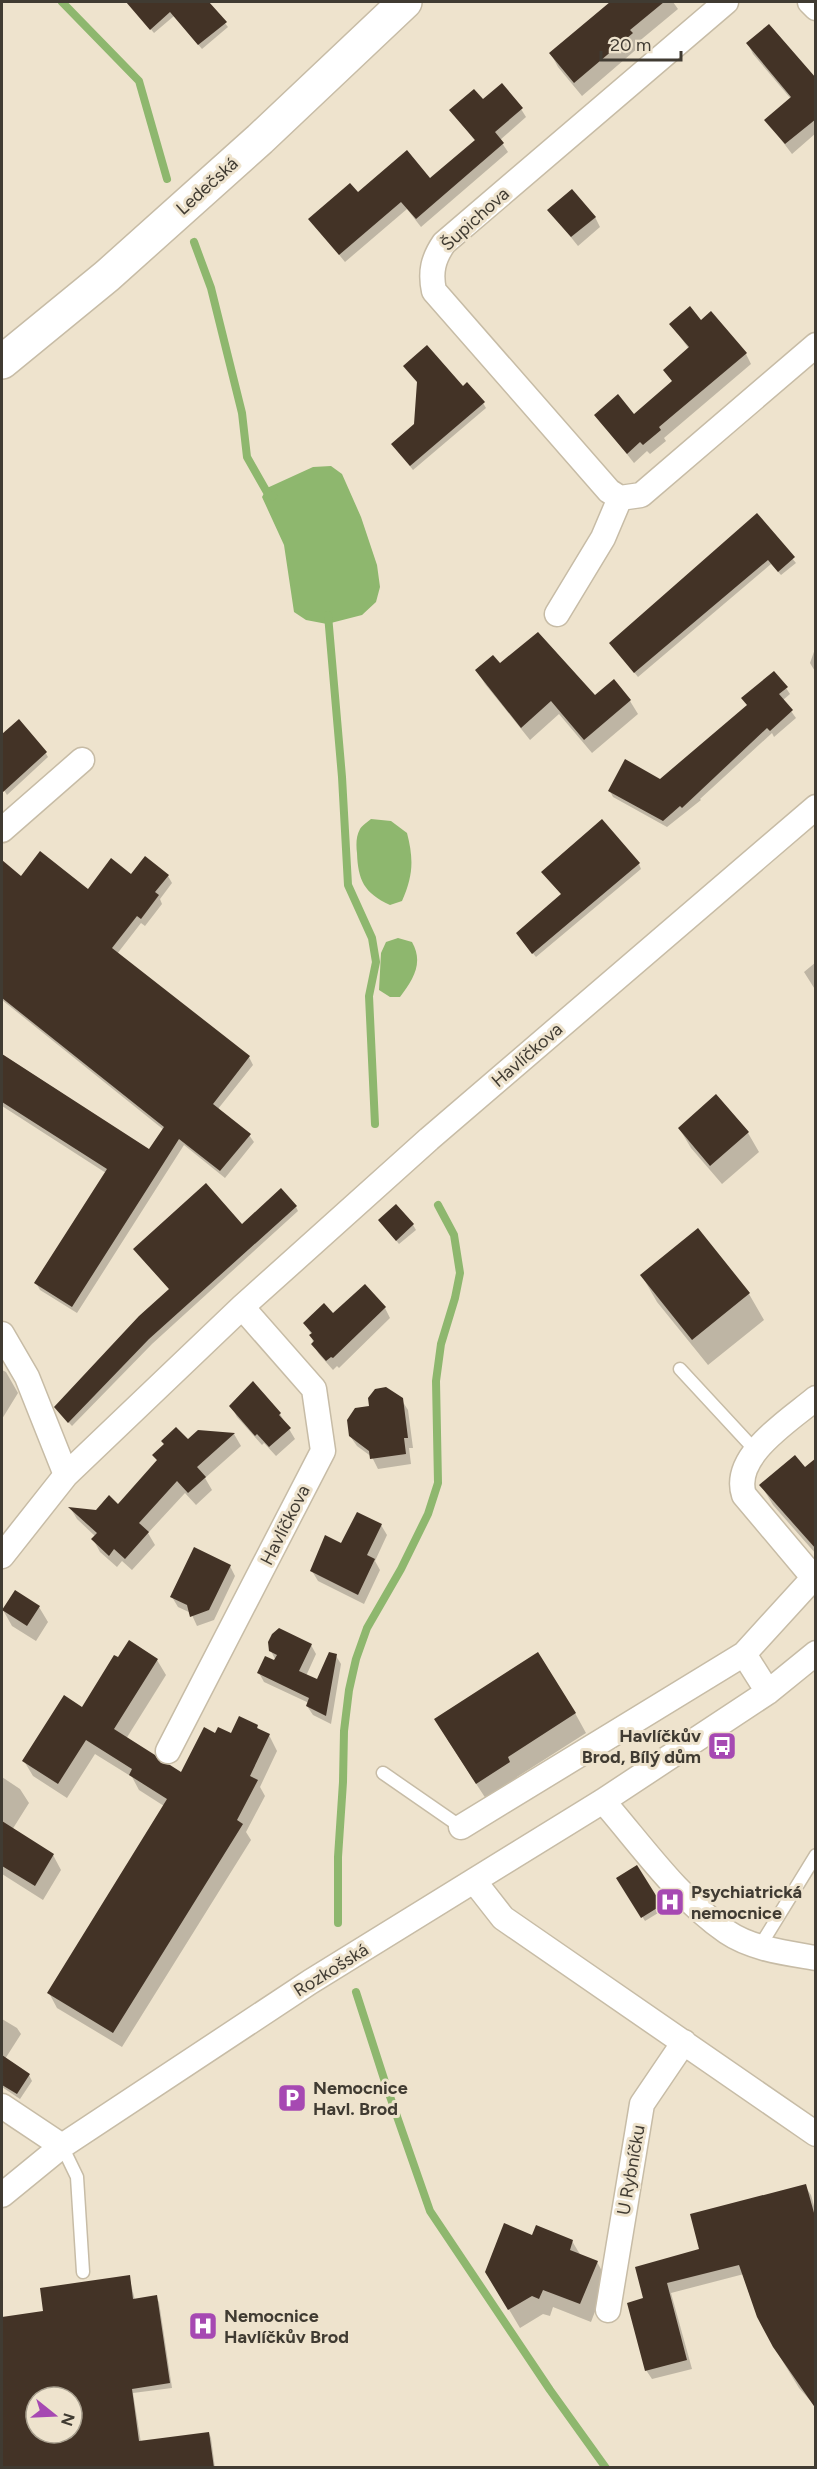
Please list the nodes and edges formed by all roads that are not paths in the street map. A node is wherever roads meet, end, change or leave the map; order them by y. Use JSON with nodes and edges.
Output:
{"nodes":[{"id":1,"x":405,"y":2,"type":"edge"},
{"id":2,"x":726,"y":2,"type":"edge"},
{"id":3,"x":810,"y":2,"type":"edge"},
{"id":4,"x":816,"y":8,"type":"edge"},
{"id":5,"x":816,"y":345,"type":"edge"},
{"id":6,"x":2,"y":362,"type":"edge"},
{"id":7,"x":620,"y":498,"type":"junction"},
{"id":8,"x":557,"y":614,"type":"dead end"},
{"id":9,"x":82,"y":760,"type":"dead end"},
{"id":10,"x":816,"y":807,"type":"edge"},
{"id":11,"x":2,"y":830,"type":"edge"},
{"id":12,"x":242,"y":1307,"type":"junction"},
{"id":13,"x":2,"y":1334,"type":"edge"},
{"id":14,"x":680,"y":1369,"type":"dead end"},
{"id":15,"x":816,"y":1398,"type":"edge"},
{"id":16,"x":755,"y":1450,"type":"junction"},
{"id":17,"x":66,"y":1475,"type":"junction"},
{"id":18,"x":2,"y":1557,"type":"edge"},
{"id":19,"x":814,"y":1576,"type":"edge"},
{"id":20,"x":816,"y":1653,"type":"edge"},
{"id":21,"x":744,"y":1654,"type":"junction"},
{"id":22,"x":768,"y":1692,"type":"junction"},
{"id":23,"x":168,"y":1751,"type":"dead end"},
{"id":24,"x":383,"y":1773,"type":"dead end"},
{"id":25,"x":603,"y":1801,"type":"junction"},
{"id":26,"x":461,"y":1827,"type":"joint"},
{"id":27,"x":816,"y":1855,"type":"edge"},
{"id":28,"x":474,"y":1881,"type":"junction"},
{"id":29,"x":759,"y":1946,"type":"junction"},
{"id":30,"x":816,"y":1958,"type":"edge"},
{"id":31,"x":684,"y":2042,"type":"junction"},
{"id":32,"x":2,"y":2106,"type":"edge"},
{"id":33,"x":816,"y":2134,"type":"edge"},
{"id":34,"x":62,"y":2146,"type":"junction"},
{"id":35,"x":2,"y":2195,"type":"edge"},
{"id":36,"x":83,"y":2272,"type":"dead end"},
{"id":37,"x":608,"y":2310,"type":"dead end"}],
"edges":[{"from":1,"to":6,"type":"main road","name":"Ledečská"},
{"from":2,"to":7,"type":"street","name":"Šupichova"},
{"from":3,"to":4,"type":"street"},
{"from":5,"to":7,"type":"street"},
{"from":7,"to":8,"type":"street"},
{"from":9,"to":11,"type":"street"},
{"from":10,"to":12,"type":"street","name":"Havlíčkova"},
{"from":12,"to":17,"type":"street","name":"Havlíčkova"},
{"from":12,"to":23,"type":"street","name":"Havlíčkova"},
{"from":13,"to":17,"type":"street"},
{"from":14,"to":16,"type":"lane"},
{"from":15,"to":16,"type":"street"},
{"from":16,"to":19,"type":"street"},
{"from":17,"to":18,"type":"street","name":"Havlíčkova"},
{"from":19,"to":21,"type":"street"},
{"from":20,"to":22,"type":"street","name":"Rozkošská"},
{"from":21,"to":22,"type":"street"},
{"from":21,"to":26,"type":"street"},
{"from":22,"to":25,"type":"street","name":"Rozkošská"},
{"from":24,"to":26,"type":"lane"},
{"from":25,"to":28,"type":"street","name":"Rozkošská"},
{"from":25,"to":29,"type":"street"},
{"from":27,"to":29,"type":"lane"},
{"from":28,"to":31,"type":"street"},
{"from":28,"to":34,"type":"street","name":"Rozkošská"},
{"from":29,"to":30,"type":"street"},
{"from":31,"to":33,"type":"street"},
{"from":31,"to":37,"type":"street","name":"U Rybníčku"},
{"from":32,"to":34,"type":"street"},
{"from":34,"to":35,"type":"street","name":"Rozkošská"},
{"from":34,"to":36,"type":"lane"}]}
